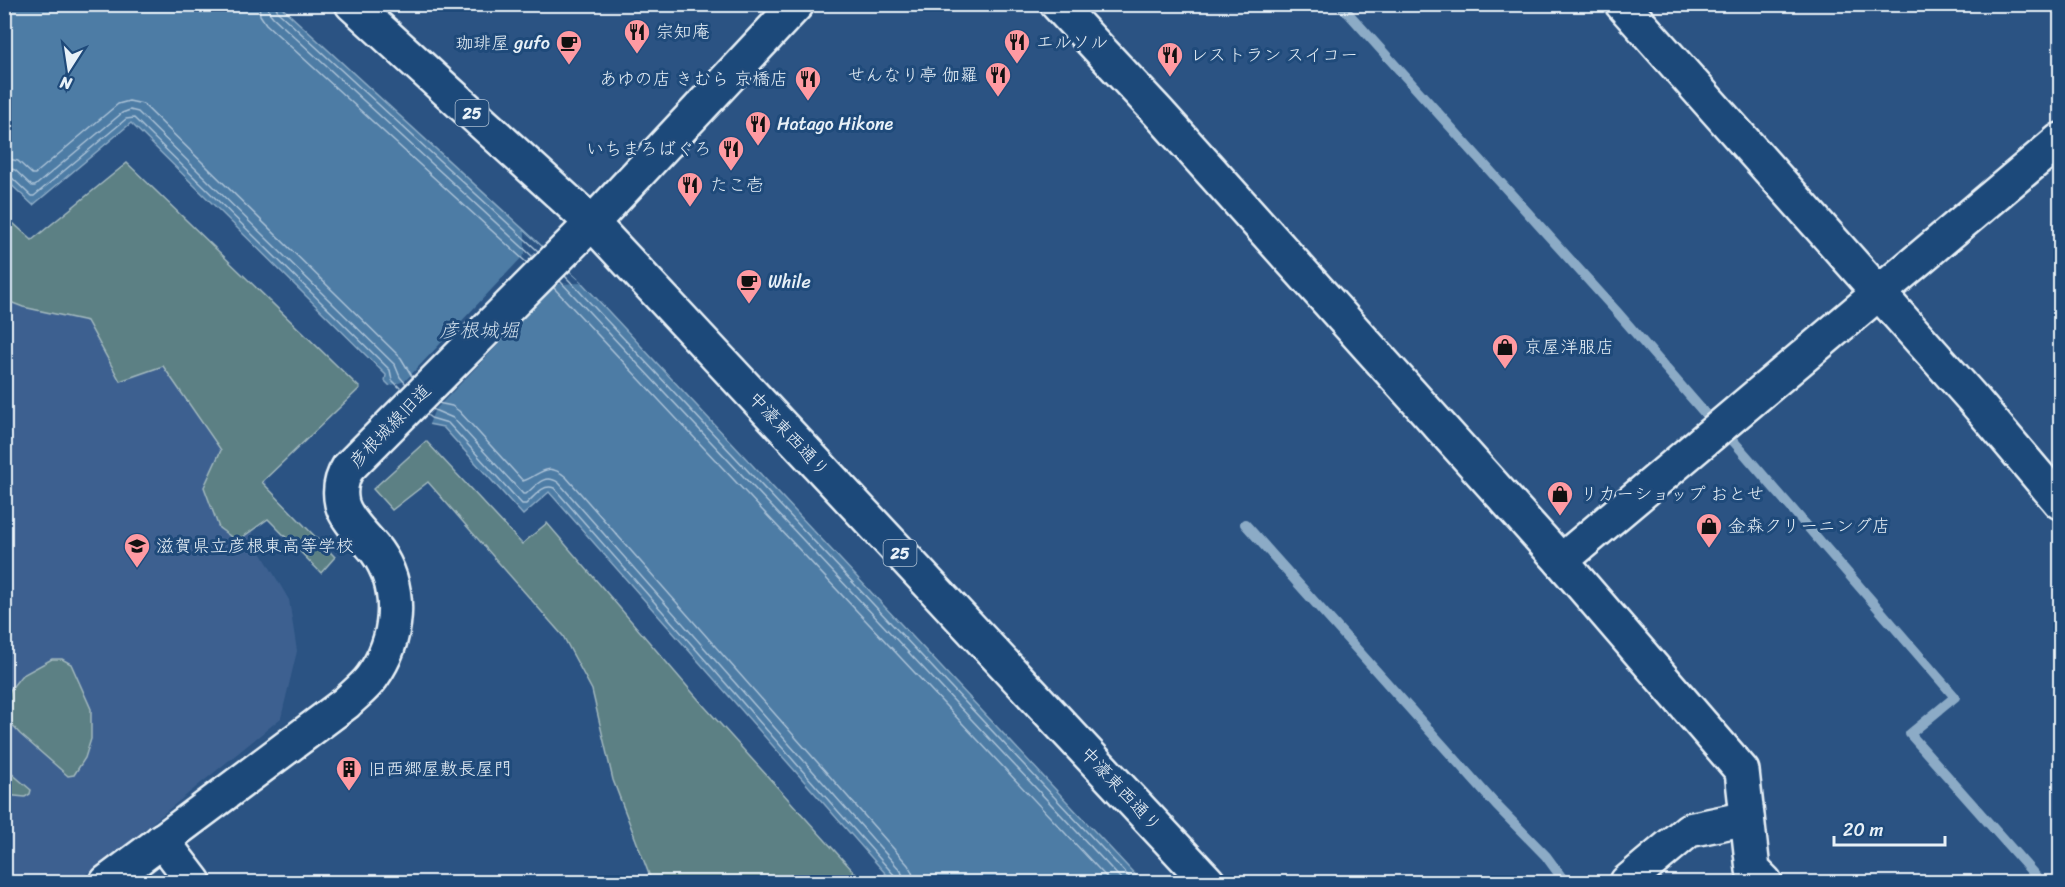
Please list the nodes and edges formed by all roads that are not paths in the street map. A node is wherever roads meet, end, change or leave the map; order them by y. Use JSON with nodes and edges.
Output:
{"nodes":[{"id":1,"x":352,"y":4,"type":"edge"},
{"id":2,"x":797,"y":4,"type":"edge"},
{"id":3,"x":1057,"y":4,"type":"edge"},
{"id":4,"x":1622,"y":4,"type":"edge"},
{"id":5,"x":2061,"y":140,"type":"edge"},
{"id":6,"x":592,"y":222,"type":"junction"},
{"id":7,"x":1879,"y":294,"type":"junction"},
{"id":8,"x":2061,"y":502,"type":"edge"},
{"id":9,"x":1562,"y":561,"type":"junction"},
{"id":10,"x":1747,"y":818,"type":"junction"},
{"id":11,"x":162,"y":840,"type":"junction"},
{"id":12,"x":107,"y":882,"type":"edge"},
{"id":13,"x":194,"y":882,"type":"edge"},
{"id":14,"x":1208,"y":882,"type":"edge"},
{"id":15,"x":1627,"y":882,"type":"edge"},
{"id":16,"x":1765,"y":882,"type":"edge"}],
"edges":[{"from":1,"to":6,"type":"street","name":"中濠東西通り","number":"25"},
{"from":2,"to":6,"type":"street","name":"彦根城線旧道"},
{"from":3,"to":9,"type":"street"},
{"from":4,"to":7,"type":"street"},
{"from":5,"to":7,"type":"street"},
{"from":6,"to":11,"type":"street","name":"彦根城線旧道"},
{"from":6,"to":14,"type":"street","name":"中濠東西通り","number":"25"},
{"from":7,"to":8,"type":"street"},
{"from":7,"to":9,"type":"street"},
{"from":9,"to":10,"type":"street"},
{"from":10,"to":15,"type":"street"},
{"from":10,"to":16,"type":"street"},
{"from":11,"to":12,"type":"street","name":"彦根城線旧道"},
{"from":11,"to":13,"type":"street"}]}
